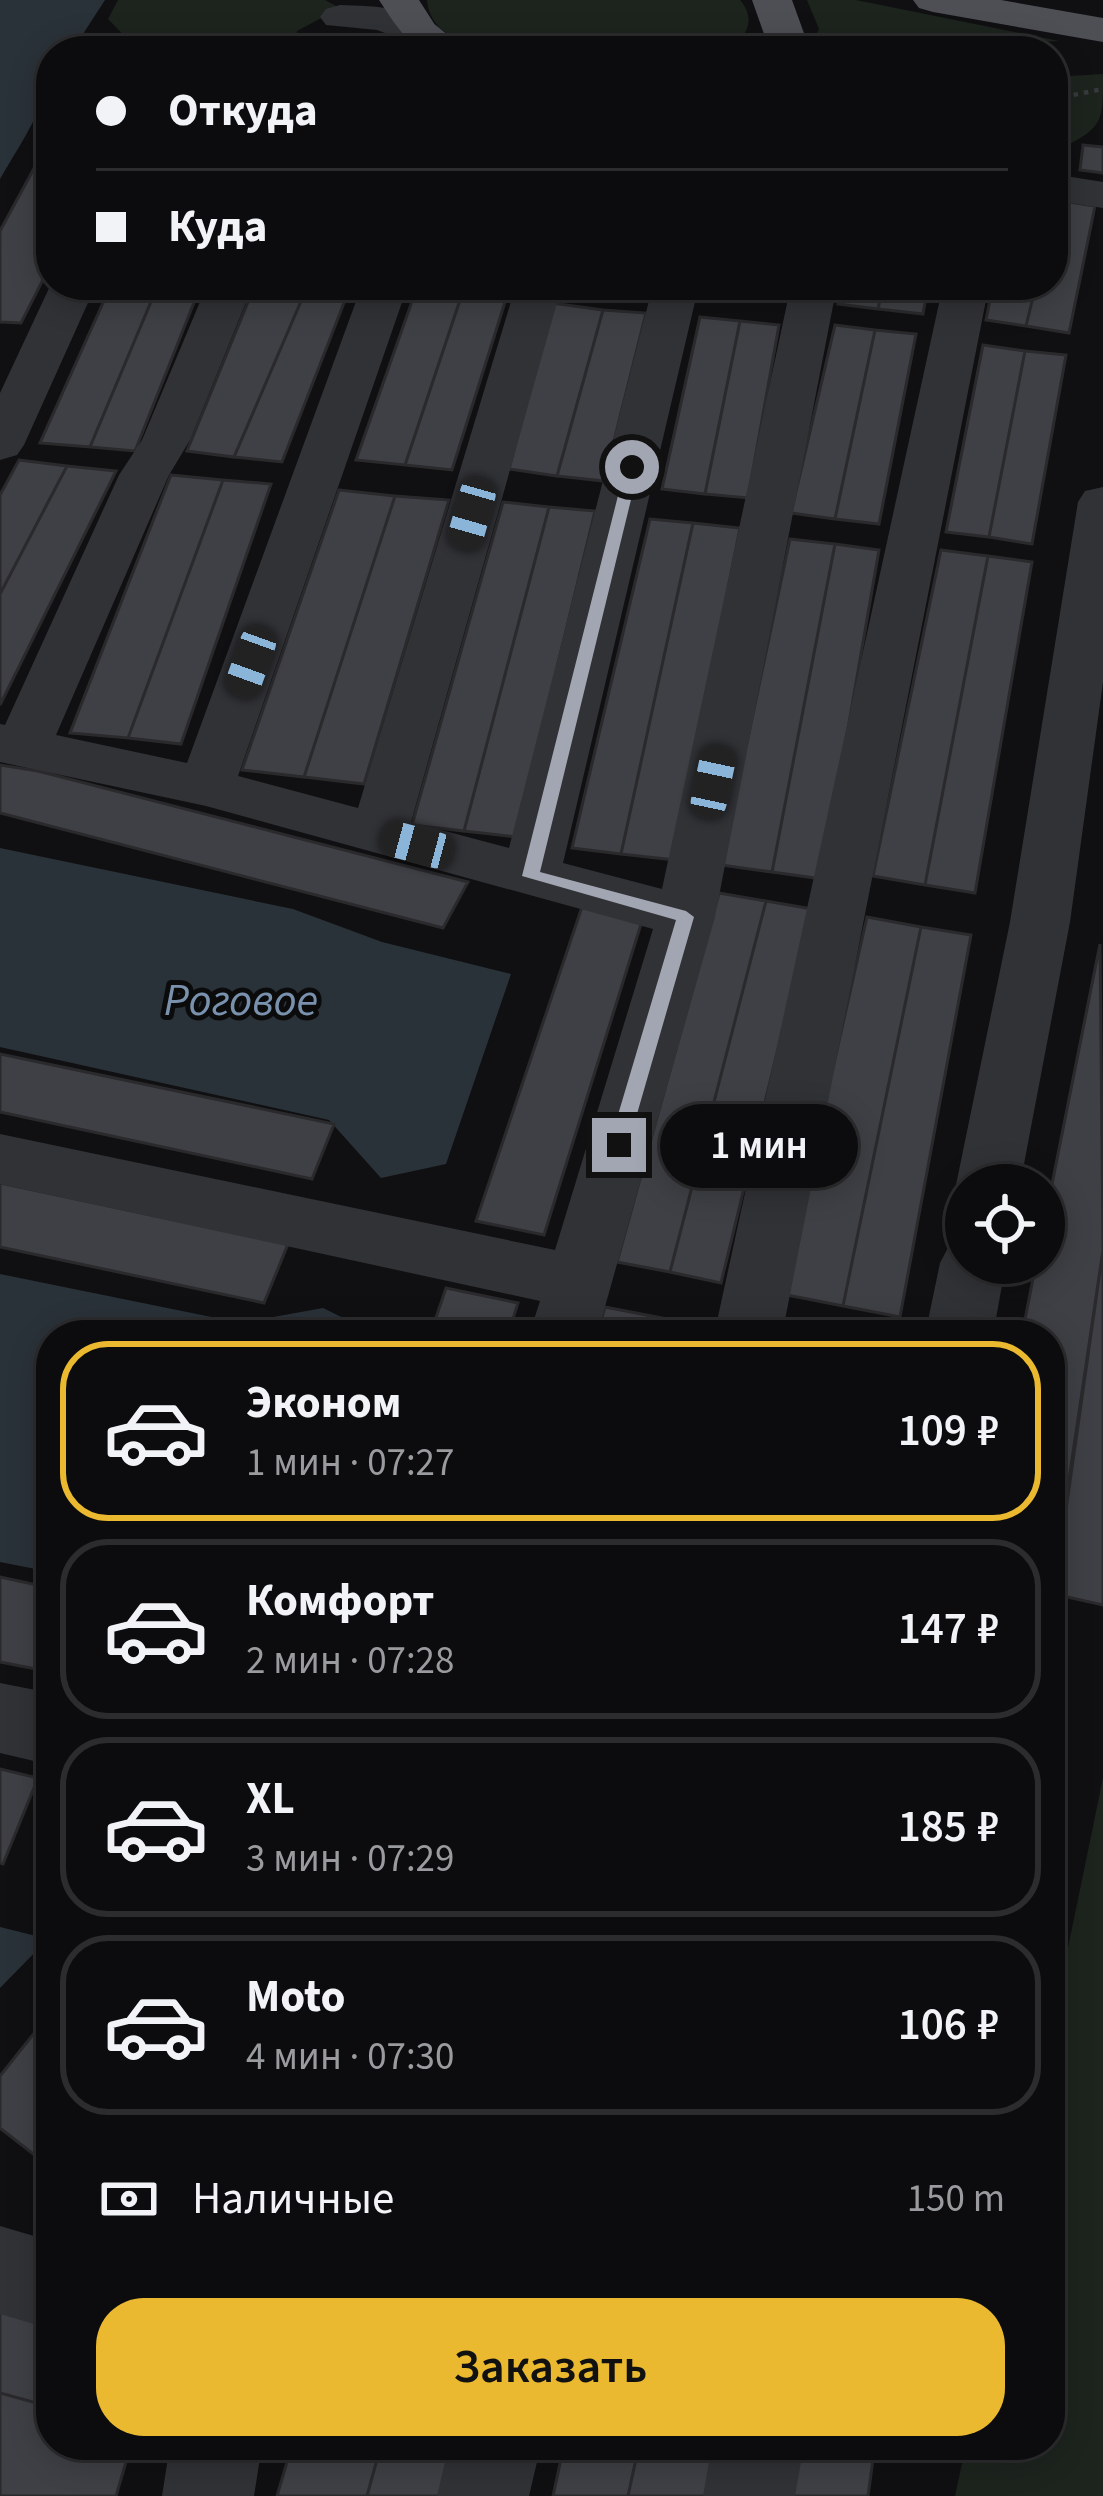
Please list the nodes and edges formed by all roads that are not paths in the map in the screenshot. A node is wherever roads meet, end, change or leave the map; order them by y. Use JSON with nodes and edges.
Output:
{"nodes":[{"id":1,"x":399,"y":0,"type":"edge"},
{"id":2,"x":772,"y":0,"type":"edge"},
{"id":3,"x":933,"y":0,"type":"edge"},
{"id":4,"x":354,"y":9,"type":"edge"},
{"id":5,"x":1103,"y":30,"type":"edge"},
{"id":6,"x":328,"y":36,"type":"edge"},
{"id":7,"x":422,"y":36,"type":"edge"},
{"id":8,"x":432,"y":36,"type":"edge"},
{"id":9,"x":785,"y":36,"type":"edge"},
{"id":10,"x":1068,"y":190,"type":"edge"},
{"id":11,"x":1103,"y":195,"type":"edge"},
{"id":12,"x":66,"y":300,"type":"edge"},
{"id":13,"x":224,"y":300,"type":"edge"},
{"id":14,"x":380,"y":300,"type":"edge"},
{"id":15,"x":535,"y":300,"type":"edge"},
{"id":16,"x":672,"y":300,"type":"edge"},
{"id":17,"x":811,"y":300,"type":"edge"},
{"id":18,"x":963,"y":300,"type":"edge"},
{"id":19,"x":0,"y":445,"type":"edge"},
{"id":20,"x":1103,"y":502,"type":"edge"},
{"id":21,"x":11,"y":745,"type":"edge"},
{"id":22,"x":206,"y":787,"type":"junction"},
{"id":23,"x":379,"y":834,"type":"junction"},
{"id":24,"x":530,"y":876,"type":"junction"},
{"id":25,"x":686,"y":917,"type":"junction"},
{"id":26,"x":0,"y":1160,"type":"edge"},
{"id":27,"x":992,"y":1164,"type":"edge"},
{"id":28,"x":969,"y":1284,"type":"edge"},
{"id":29,"x":571,"y":1309,"type":"edge"},
{"id":30,"x":751,"y":1320,"type":"edge"},
{"id":31,"x":962,"y":1320,"type":"edge"},
{"id":32,"x":0,"y":1718,"type":"edge"},
{"id":33,"x":36,"y":1726,"type":"edge"},
{"id":34,"x":214,"y":2460,"type":"edge"},
{"id":35,"x":491,"y":2460,"type":"edge"},
{"id":36,"x":755,"y":2460,"type":"edge"},
{"id":37,"x":208,"y":2496,"type":"edge"},
{"id":38,"x":483,"y":2496,"type":"edge"},
{"id":39,"x":749,"y":2496,"type":"edge"}],
"edges":[{"from":1,"to":8,"type":"main road"},
{"from":2,"to":9,"type":"main road"},
{"from":3,"to":5,"type":"main road"},
{"from":4,"to":6,"type":"lane"},
{"from":4,"to":7,"type":"lane"},
{"from":10,"to":11,"type":"lane"},
{"from":12,"to":19,"type":"lane"},
{"from":13,"to":21,"type":"lane"},
{"from":14,"to":22,"type":"lane"},
{"from":15,"to":23,"type":"lane"},
{"from":16,"to":24,"type":"lane"},
{"from":17,"to":25,"type":"lane"},
{"from":18,"to":30,"type":"lane"},
{"from":20,"to":27,"type":"lane"},
{"from":21,"to":22,"type":"lane"},
{"from":22,"to":23,"type":"lane"},
{"from":23,"to":24,"type":"lane"},
{"from":24,"to":25,"type":"lane"},
{"from":25,"to":29,"type":"lane"},
{"from":26,"to":29,"type":"lane"},
{"from":28,"to":31,"type":"lane"},
{"from":32,"to":33,"type":"lane"},
{"from":34,"to":37,"type":"lane"},
{"from":35,"to":38,"type":"lane"},
{"from":36,"to":39,"type":"lane"}]}
